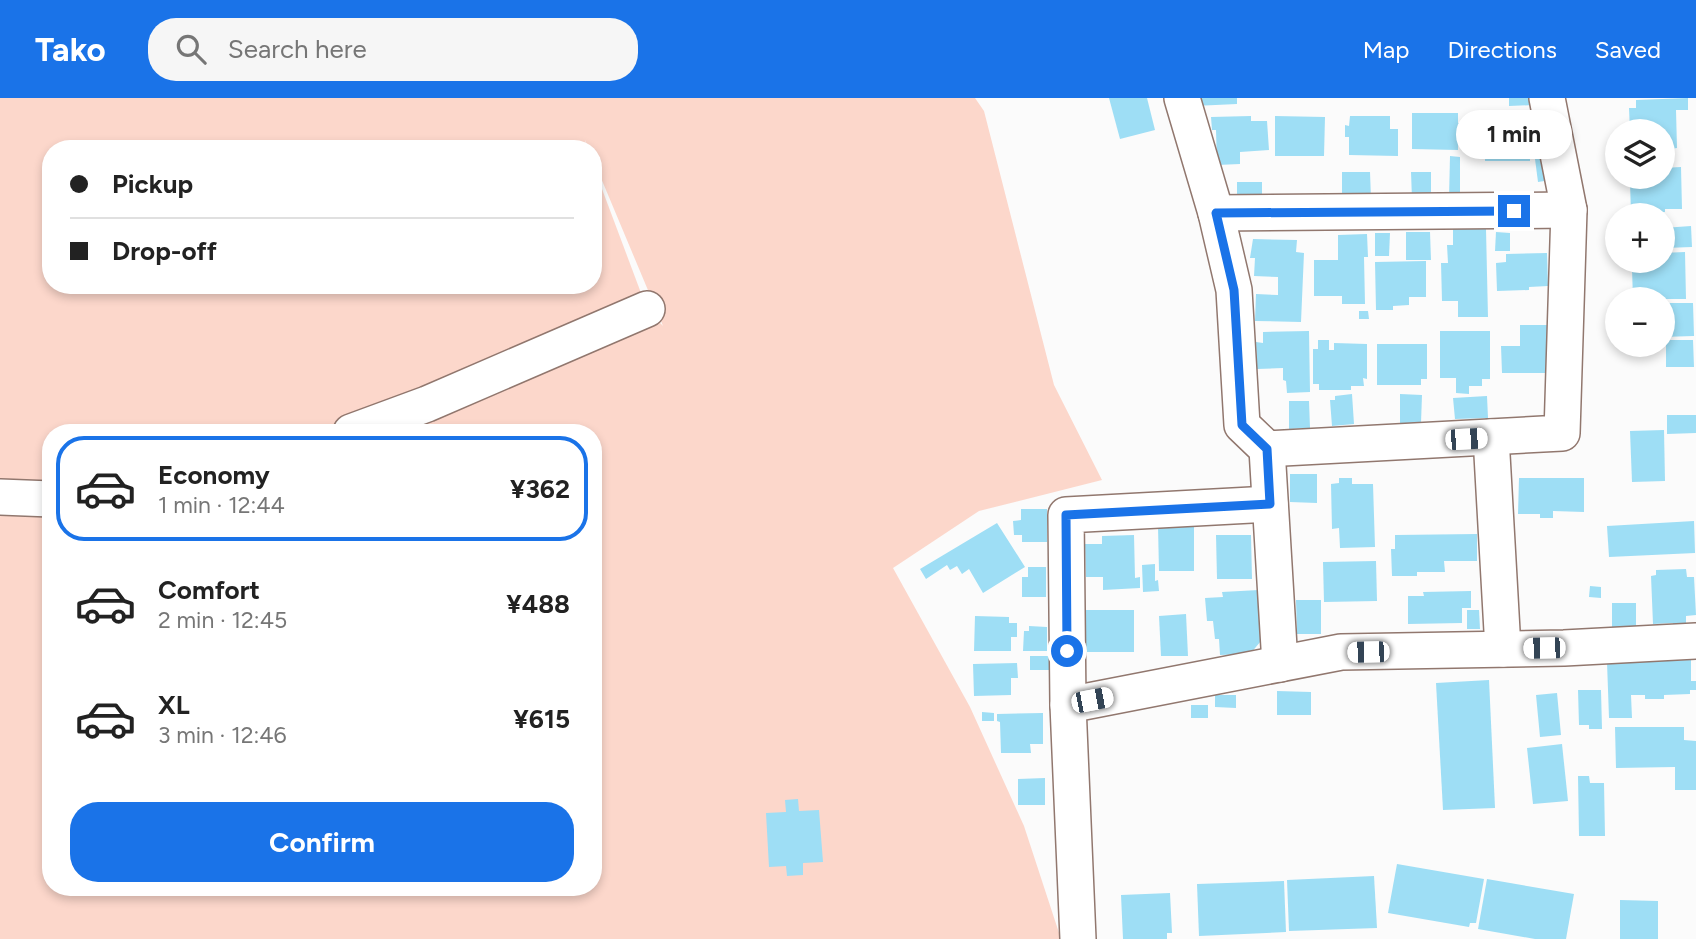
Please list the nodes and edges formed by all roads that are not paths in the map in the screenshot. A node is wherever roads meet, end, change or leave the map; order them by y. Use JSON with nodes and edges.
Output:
{"nodes":[{"id":1,"x":1182,"y":98,"type":"edge"},
{"id":2,"x":1547,"y":98,"type":"edge"},
{"id":3,"x":1569,"y":210,"type":"junction"},
{"id":4,"x":1216,"y":213,"type":"junction"},
{"id":5,"x":647,"y":309,"type":"dead end"},
{"id":6,"x":373,"y":424,"type":"edge"},
{"id":7,"x":1491,"y":437,"type":"junction"},
{"id":8,"x":1267,"y":449,"type":"junction"},
{"id":9,"x":0,"y":497,"type":"edge"},
{"id":10,"x":42,"y":499,"type":"edge"},
{"id":11,"x":1270,"y":504,"type":"junction"},
{"id":12,"x":1696,"y":641,"type":"edge"},
{"id":13,"x":1503,"y":649,"type":"junction"},
{"id":14,"x":1280,"y":664,"type":"junction"},
{"id":15,"x":1068,"y":705,"type":"junction"},
{"id":16,"x":1078,"y":939,"type":"edge"}],
"edges":[{"from":1,"to":4,"type":"street"},
{"from":2,"to":3,"type":"street"},
{"from":3,"to":4,"type":"street"},
{"from":3,"to":7,"type":"street"},
{"from":4,"to":8,"type":"street"},
{"from":5,"to":6,"type":"street"},
{"from":7,"to":8,"type":"street"},
{"from":7,"to":13,"type":"street"},
{"from":8,"to":11,"type":"street"},
{"from":9,"to":10,"type":"street"},
{"from":11,"to":14,"type":"street"},
{"from":11,"to":15,"type":"street"},
{"from":12,"to":13,"type":"street"},
{"from":13,"to":14,"type":"street"},
{"from":14,"to":15,"type":"street"},
{"from":15,"to":16,"type":"street"}]}
